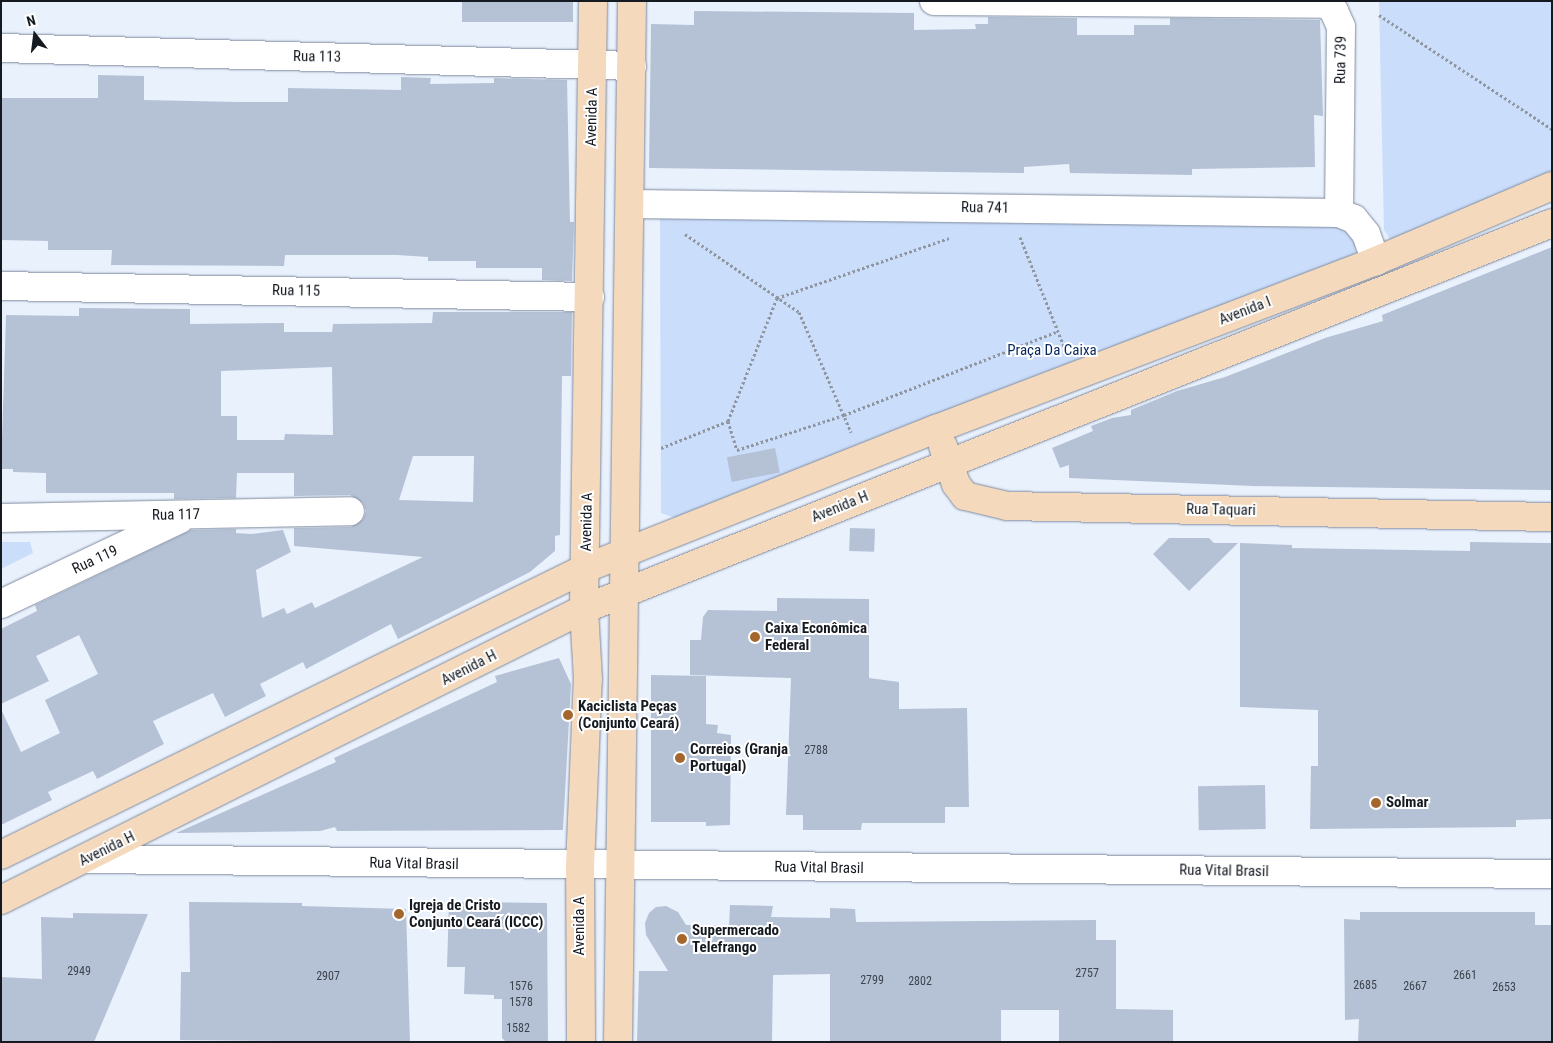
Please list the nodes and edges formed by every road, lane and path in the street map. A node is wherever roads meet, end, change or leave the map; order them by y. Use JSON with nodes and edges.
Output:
{"nodes":[{"id":1,"x":593,"y":1,"type":"edge"},
{"id":2,"x":632,"y":1,"type":"edge"},
{"id":3,"x":934,"y":1,"type":"edge"},
{"id":4,"x":1379,"y":15,"type":"dead end"},
{"id":5,"x":1,"y":48,"type":"edge"},
{"id":6,"x":592,"y":64,"type":"junction"},
{"id":7,"x":632,"y":66,"type":"junction"},
{"id":8,"x":1552,"y":129,"type":"edge"},
{"id":9,"x":1552,"y":186,"type":"edge"},
{"id":10,"x":631,"y":204,"type":"junction"},
{"id":11,"x":1008,"y":209,"type":"junction"},
{"id":12,"x":1339,"y":213,"type":"junction"},
{"id":13,"x":1552,"y":224,"type":"edge"},
{"id":14,"x":677,"y":228,"type":"dead end"},
{"id":15,"x":959,"y":234,"type":"dead end"},
{"id":16,"x":1376,"y":261,"type":"junction"},
{"id":17,"x":1,"y":286,"type":"edge"},
{"id":18,"x":590,"y":296,"type":"junction"},
{"id":19,"x":777,"y":298,"type":"junction"},
{"id":20,"x":1058,"y":331,"type":"junction"},
{"id":21,"x":1068,"y":355,"type":"dead end"},
{"id":22,"x":844,"y":415,"type":"junction"},
{"id":23,"x":728,"y":421,"type":"junction"},
{"id":24,"x":936,"y":429,"type":"junction"},
{"id":25,"x":854,"y":438,"type":"dead end"},
{"id":26,"x":661,"y":448,"type":"dead end"},
{"id":27,"x":949,"y":464,"type":"junction"},
{"id":28,"x":350,"y":511,"type":"dead end"},
{"id":29,"x":188,"y":515,"type":"junction"},
{"id":30,"x":1552,"y":517,"type":"edge"},
{"id":31,"x":1,"y":518,"type":"edge"},
{"id":32,"x":623,"y":555,"type":"junction"},
{"id":33,"x":586,"y":568,"type":"junction"},
{"id":34,"x":623,"y":595,"type":"junction"},
{"id":35,"x":1,"y":604,"type":"edge"},
{"id":36,"x":584,"y":609,"type":"junction"},
{"id":37,"x":1,"y":856,"type":"edge"},
{"id":38,"x":86,"y":859,"type":"junction"},
{"id":39,"x":580,"y":866,"type":"junction"},
{"id":40,"x":621,"y":867,"type":"junction"},
{"id":41,"x":1552,"y":874,"type":"edge"},
{"id":42,"x":1,"y":900,"type":"edge"},
{"id":43,"x":580,"y":1042,"type":"edge"},
{"id":44,"x":618,"y":1042,"type":"edge"}],
"edges":[{"from":1,"to":6,"type":"street","name":"Avenida A"},
{"from":2,"to":7,"type":"street"},
{"from":3,"to":12,"type":"street","name":"Rua 739"},
{"from":4,"to":8,"type":"path"},
{"from":5,"to":6,"type":"street","name":"Rua 113"},
{"from":6,"to":7,"type":"street","name":"Rua 113"},
{"from":6,"to":18,"type":"street","name":"Avenida A"},
{"from":7,"to":10,"type":"street"},
{"from":9,"to":16,"type":"street","name":"Avenida I"},
{"from":10,"to":11,"type":"street","name":"Rua 741"},
{"from":10,"to":32,"type":"street"},
{"from":11,"to":12,"type":"street","name":"Rua 741"},
{"from":11,"to":20,"type":"path"},
{"from":12,"to":16,"type":"street"},
{"from":13,"to":27,"type":"street"},
{"from":14,"to":19,"type":"path"},
{"from":15,"to":19,"type":"path"},
{"from":16,"to":24,"type":"street","name":"Avenida I"},
{"from":17,"to":18,"type":"street","name":"Rua 115"},
{"from":18,"to":33,"type":"street","name":"Avenida A"},
{"from":19,"to":22,"type":"path"},
{"from":19,"to":23,"type":"path"},
{"from":20,"to":21,"type":"path"},
{"from":20,"to":22,"type":"path"},
{"from":22,"to":23,"type":"path"},
{"from":22,"to":25,"type":"path"},
{"from":23,"to":26,"type":"path"},
{"from":24,"to":27,"type":"street","name":"Rua Taquari"},
{"from":24,"to":32,"type":"street"},
{"from":27,"to":30,"type":"street","name":"Rua Taquari"},
{"from":27,"to":34,"type":"street","name":"Avenida H"},
{"from":28,"to":29,"type":"street","name":"Rua 117"},
{"from":29,"to":31,"type":"street","name":"Rua 117"},
{"from":29,"to":35,"type":"street","name":"Rua 119"},
{"from":32,"to":33,"type":"street"},
{"from":32,"to":34,"type":"street"},
{"from":33,"to":36,"type":"street","name":"Avenida A"},
{"from":33,"to":37,"type":"street"},
{"from":34,"to":36,"type":"street","name":"Avenida H"},
{"from":34,"to":40,"type":"street"},
{"from":36,"to":38,"type":"street","name":"Avenida H"},
{"from":36,"to":39,"type":"street","name":"Avenida A"},
{"from":38,"to":39,"type":"street","name":"Rua Vital Brasil"},
{"from":38,"to":42,"type":"street","name":"Avenida H"},
{"from":39,"to":40,"type":"street","name":"Rua Vital Brasil"},
{"from":39,"to":43,"type":"street","name":"Avenida A"},
{"from":40,"to":41,"type":"street","name":"Rua Vital Brasil"},
{"from":40,"to":44,"type":"street"}]}
